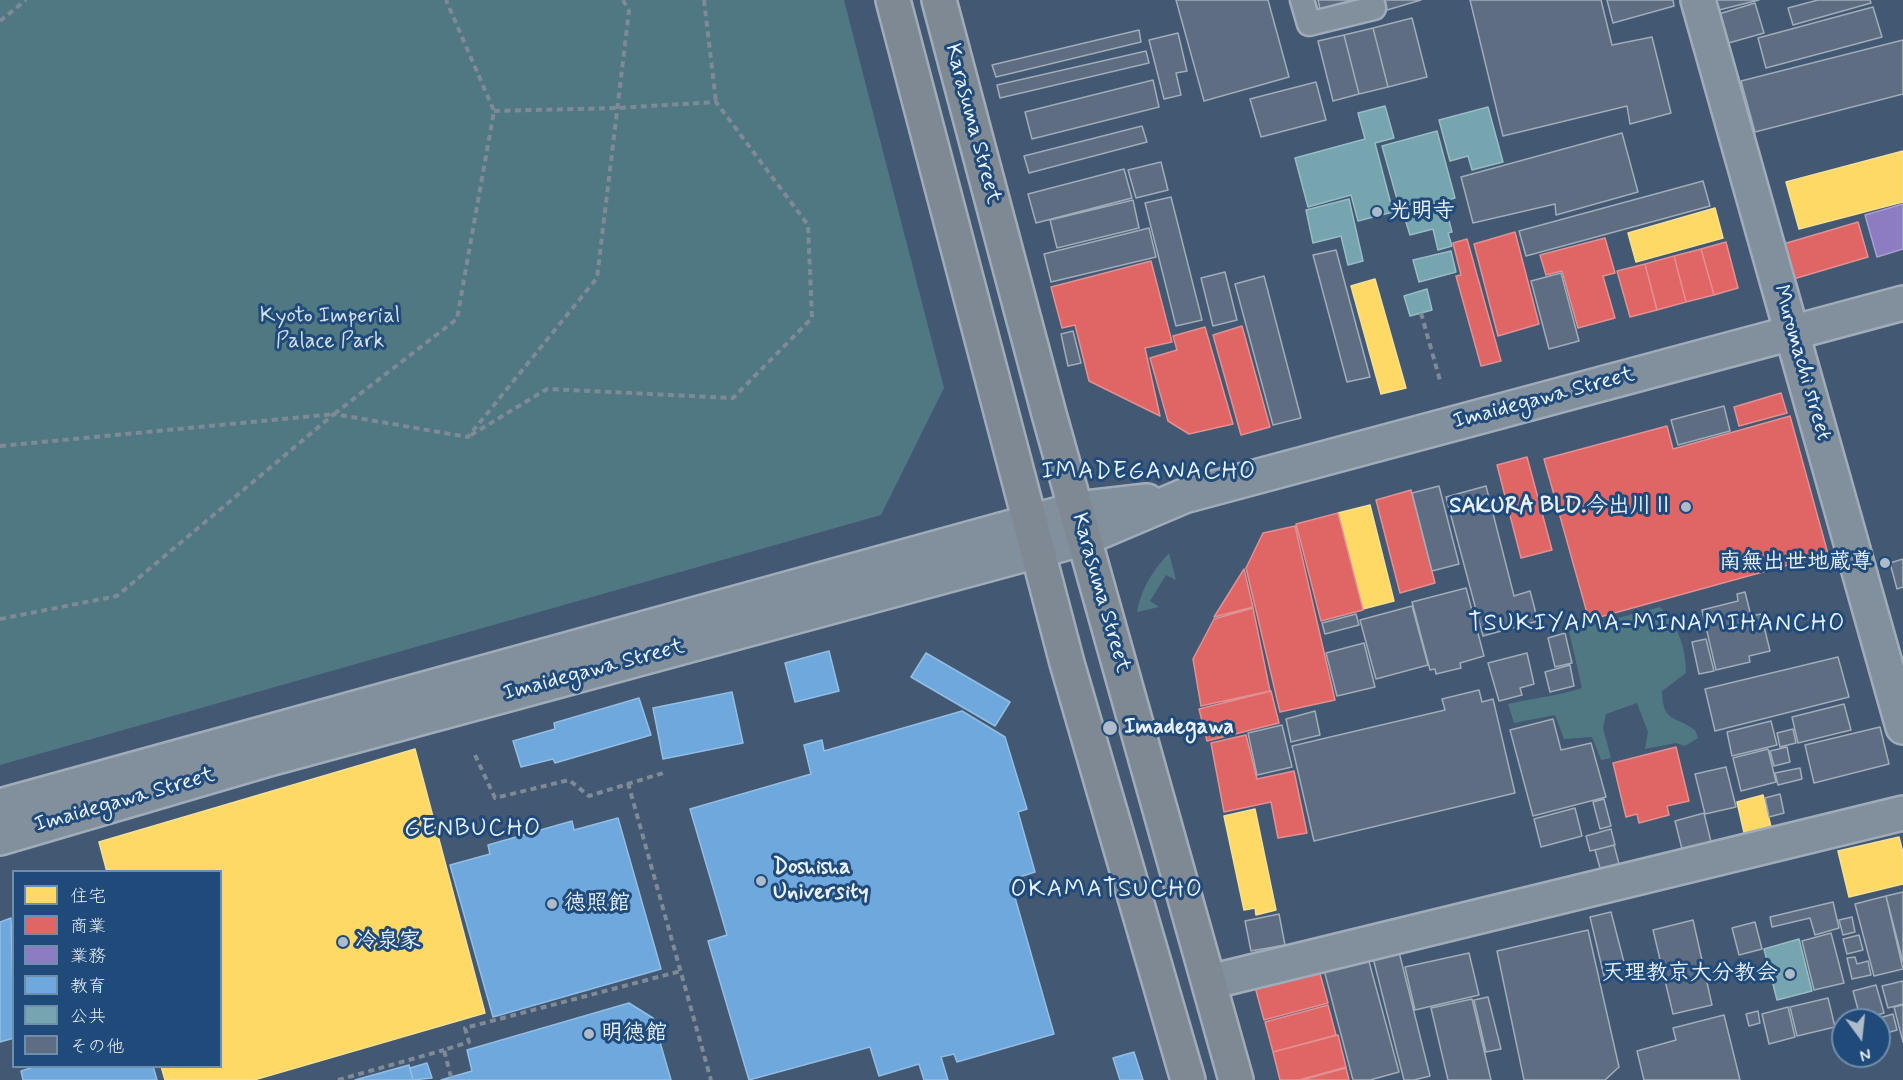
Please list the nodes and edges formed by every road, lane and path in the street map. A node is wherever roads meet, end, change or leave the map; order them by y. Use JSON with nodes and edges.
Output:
{"nodes":[{"id":1,"x":26,"y":0,"type":"edge"},
{"id":2,"x":446,"y":0,"type":"edge"},
{"id":3,"x":623,"y":0,"type":"edge"},
{"id":4,"x":704,"y":0,"type":"edge"},
{"id":5,"x":893,"y":0,"type":"edge"},
{"id":6,"x":939,"y":0,"type":"edge"},
{"id":7,"x":1302,"y":0,"type":"edge"},
{"id":8,"x":1372,"y":0,"type":"edge"},
{"id":9,"x":1698,"y":0,"type":"edge"},
{"id":10,"x":0,"y":21,"type":"edge"},
{"id":11,"x":716,"y":102,"type":"junction"},
{"id":12,"x":618,"y":108,"type":"junction"},
{"id":13,"x":494,"y":111,"type":"junction"},
{"id":14,"x":1903,"y":303,"type":"edge"},
{"id":15,"x":1421,"y":313,"type":"dead end"},
{"id":16,"x":1792,"y":333,"type":"junction"},
{"id":17,"x":1441,"y":384,"type":"dead end"},
{"id":18,"x":334,"y":414,"type":"junction"},
{"id":19,"x":468,"y":437,"type":"junction"},
{"id":20,"x":0,"y":446,"type":"edge"},
{"id":21,"x":1081,"y":524,"type":"junction"},
{"id":22,"x":1035,"y":536,"type":"junction"},
{"id":23,"x":0,"y":619,"type":"edge"},
{"id":24,"x":1903,"y":727,"type":"edge"},
{"id":25,"x":475,"y":755,"type":"dead end"},
{"id":26,"x":663,"y":773,"type":"dead end"},
{"id":27,"x":628,"y":783,"type":"junction"},
{"id":28,"x":0,"y":806,"type":"edge"},
{"id":29,"x":1903,"y":813,"type":"edge"},
{"id":30,"x":0,"y":838,"type":"edge"},
{"id":31,"x":681,"y":971,"type":"junction"},
{"id":32,"x":1210,"y":982,"type":"junction"},
{"id":33,"x":444,"y":1050,"type":"junction"},
{"id":34,"x":451,"y":1077,"type":"dead end"},
{"id":35,"x":338,"y":1080,"type":"edge"},
{"id":36,"x":711,"y":1080,"type":"edge"},
{"id":37,"x":1188,"y":1080,"type":"edge"},
{"id":38,"x":1236,"y":1080,"type":"edge"}],
"edges":[{"from":1,"to":10,"type":"path"},
{"from":2,"to":13,"type":"path"},
{"from":3,"to":12,"type":"path"},
{"from":4,"to":11,"type":"path"},
{"from":5,"to":22,"type":"highway","name":"Karasuma Street"},
{"from":6,"to":21,"type":"highway","name":"Karasuma Street"},
{"from":7,"to":8,"type":"lane"},
{"from":9,"to":16,"type":"main road","name":"Muromachi street"},
{"from":11,"to":12,"type":"path"},
{"from":11,"to":19,"type":"path"},
{"from":12,"to":13,"type":"path"},
{"from":12,"to":19,"type":"path"},
{"from":13,"to":18,"type":"path"},
{"from":14,"to":16,"type":"main road","name":"Imaidegawa Street"},
{"from":15,"to":17,"type":"path"},
{"from":16,"to":21,"type":"main road","name":"Imaidegawa Street"},
{"from":16,"to":24,"type":"main road","name":"Muromachi street"},
{"from":18,"to":19,"type":"path"},
{"from":18,"to":20,"type":"path"},
{"from":18,"to":23,"type":"path"},
{"from":21,"to":22,"type":"main road","name":"Imaidegawa Street"},
{"from":21,"to":32,"type":"highway","name":"Karasuma Street"},
{"from":22,"to":28,"type":"main road","name":"Imaidegawa Street"},
{"from":22,"to":30,"type":"main road","name":"Imaidegawa Street"},
{"from":22,"to":37,"type":"highway","name":"Karasuma Street"},
{"from":25,"to":27,"type":"path"},
{"from":26,"to":27,"type":"path"},
{"from":27,"to":31,"type":"path"},
{"from":29,"to":32,"type":"main road"},
{"from":31,"to":33,"type":"path"},
{"from":31,"to":36,"type":"path"},
{"from":32,"to":38,"type":"highway","name":"Karasuma Street"},
{"from":33,"to":34,"type":"path"},
{"from":33,"to":35,"type":"path"}]}
